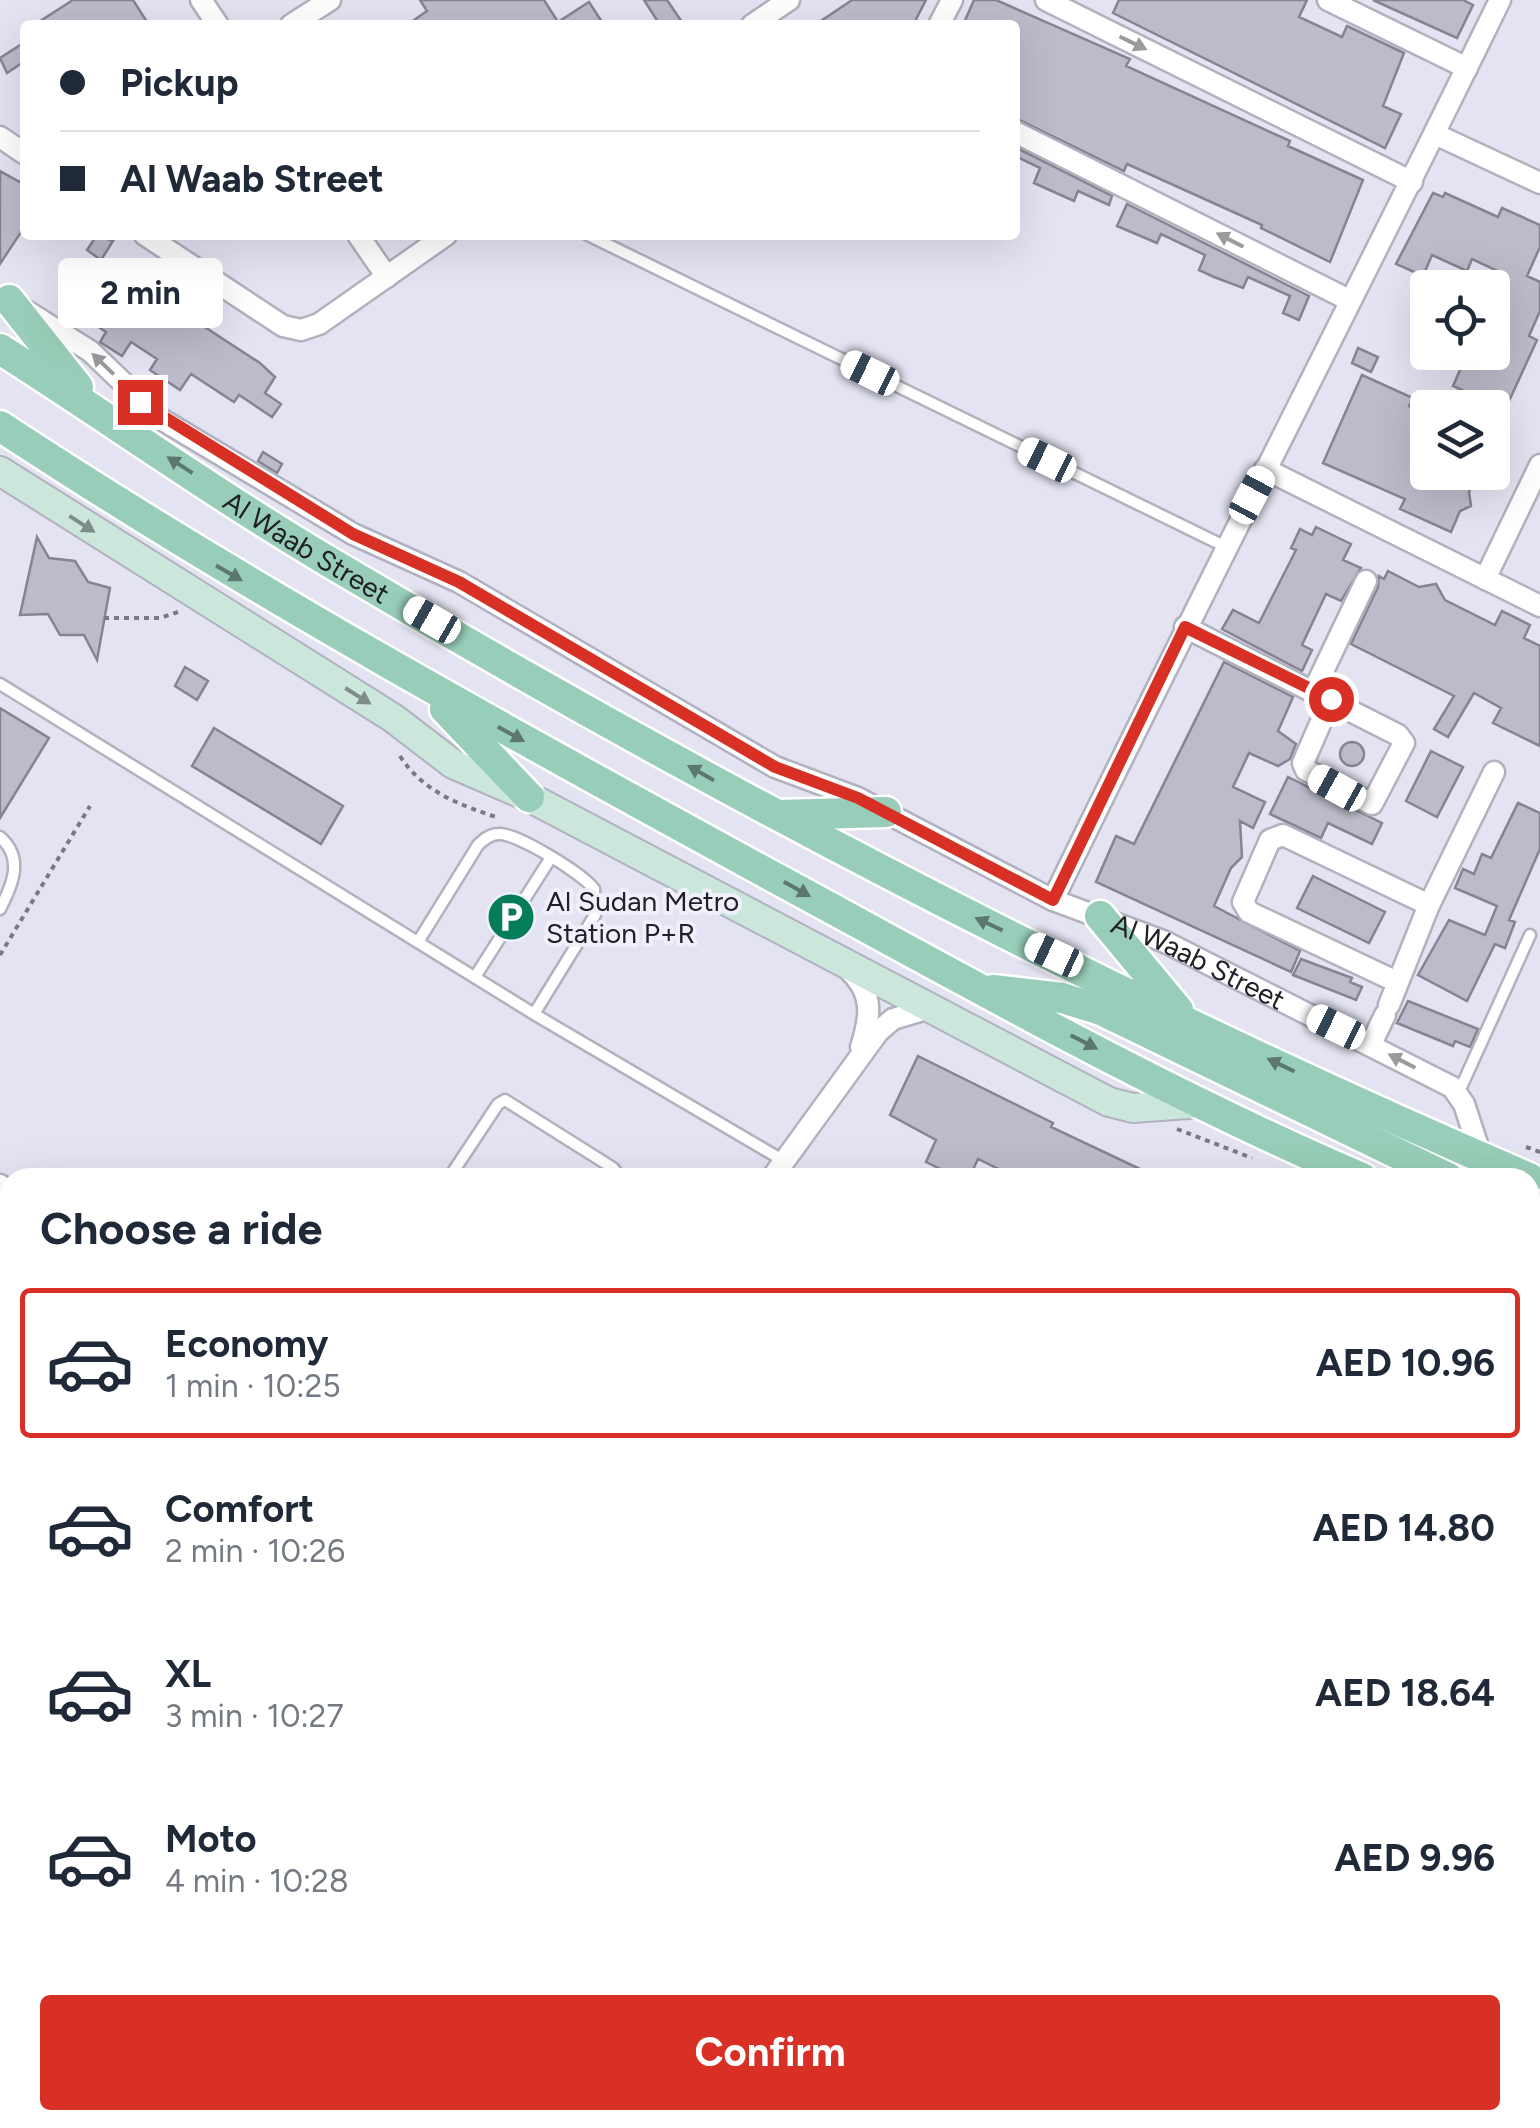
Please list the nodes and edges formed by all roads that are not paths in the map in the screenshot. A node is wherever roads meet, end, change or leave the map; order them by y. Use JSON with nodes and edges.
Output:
{"nodes":[{"id":1,"x":330,"y":0,"type":"edge"},
{"id":2,"x":789,"y":0,"type":"edge"},
{"id":3,"x":1046,"y":0,"type":"edge"},
{"id":4,"x":1328,"y":0,"type":"edge"},
{"id":5,"x":1500,"y":0,"type":"edge"},
{"id":6,"x":299,"y":20,"type":"edge"},
{"id":7,"x":759,"y":20,"type":"edge"},
{"id":8,"x":1467,"y":68,"type":"junction"},
{"id":9,"x":1020,"y":135,"type":"edge"},
{"id":10,"x":1437,"y":135,"type":"junction"},
{"id":11,"x":1412,"y":182,"type":"junction"},
{"id":12,"x":1540,"y":183,"type":"edge"},
{"id":13,"x":153,"y":240,"type":"edge"},
{"id":14,"x":361,"y":240,"type":"edge"},
{"id":15,"x":439,"y":240,"type":"edge"},
{"id":16,"x":598,"y":240,"type":"edge"},
{"id":17,"x":386,"y":277,"type":"junction"},
{"id":18,"x":5,"y":297,"type":"edge"},
{"id":19,"x":1349,"y":300,"type":"junction"},
{"id":20,"x":0,"y":348,"type":"edge"},
{"id":21,"x":112,"y":420,"type":"junction"},
{"id":22,"x":0,"y":426,"type":"edge"},
{"id":23,"x":1540,"y":465,"type":"edge"},
{"id":24,"x":1265,"y":470,"type":"junction"},
{"id":25,"x":0,"y":471,"type":"edge"},
{"id":26,"x":1224,"y":546,"type":"junction"},
{"id":27,"x":1485,"y":579,"type":"junction"},
{"id":28,"x":1366,"y":581,"type":"dead end"},
{"id":29,"x":1540,"y":606,"type":"edge"},
{"id":30,"x":1185,"y":627,"type":"junction"},
{"id":31,"x":413,"y":680,"type":"junction"},
{"id":32,"x":0,"y":684,"type":"edge"},
{"id":33,"x":1322,"y":695,"type":"junction"},
{"id":34,"x":1494,"y":772,"type":"dead end"},
{"id":35,"x":529,"y":796,"type":"junction"},
{"id":36,"x":886,"y":812,"type":"junction"},
{"id":37,"x":776,"y":816,"type":"junction"},
{"id":38,"x":0,"y":837,"type":"edge"},
{"id":39,"x":550,"y":858,"type":"junction"},
{"id":40,"x":1053,"y":900,"type":"junction"},
{"id":41,"x":1,"y":905,"type":"edge"},
{"id":42,"x":1429,"y":905,"type":"junction"},
{"id":43,"x":1100,"y":916,"type":"junction"},
{"id":44,"x":1530,"y":935,"type":"dead end"},
{"id":45,"x":418,"y":942,"type":"junction"},
{"id":46,"x":847,"y":967,"type":"junction"},
{"id":47,"x":474,"y":977,"type":"junction"},
{"id":48,"x":1397,"y":982,"type":"junction"},
{"id":49,"x":980,"y":989,"type":"junction"},
{"id":50,"x":930,"y":1008,"type":"junction"},
{"id":51,"x":534,"y":1014,"type":"junction"},
{"id":52,"x":1183,"y":1016,"type":"junction"},
{"id":53,"x":1371,"y":1044,"type":"junction"},
{"id":54,"x":860,"y":1052,"type":"junction"},
{"id":55,"x":1458,"y":1094,"type":"junction"},
{"id":56,"x":1202,"y":1103,"type":"junction"},
{"id":57,"x":1480,"y":1156,"type":"junction"},
{"id":58,"x":456,"y":1168,"type":"edge"},
{"id":59,"x":613,"y":1168,"type":"edge"},
{"id":60,"x":775,"y":1168,"type":"edge"},
{"id":61,"x":779,"y":1168,"type":"edge"},
{"id":62,"x":1341,"y":1168,"type":"edge"},
{"id":63,"x":1427,"y":1168,"type":"edge"},
{"id":64,"x":1507,"y":1168,"type":"edge"}],
"edges":[{"from":1,"to":6,"type":"street"},
{"from":2,"to":7,"type":"street"},
{"from":3,"to":11,"type":"street","one_way":true},
{"from":4,"to":8,"type":"street"},
{"from":5,"to":8,"type":"street"},
{"from":8,"to":10,"type":"street"},
{"from":19,"to":9,"type":"street","one_way":true},
{"from":10,"to":11,"type":"street"},
{"from":10,"to":12,"type":"street"},
{"from":11,"to":19,"type":"street"},
{"from":13,"to":17,"type":"street"},
{"from":14,"to":17,"type":"street"},
{"from":15,"to":17,"type":"street"},
{"from":16,"to":26,"type":"lane"},
{"from":18,"to":21,"type":"main road"},
{"from":36,"to":18,"type":"street","name":"Al Waab Street","one_way":true},
{"from":19,"to":24,"type":"street"},
{"from":20,"to":21,"type":"main road","name":"Al Waab Street"},
{"from":37,"to":21,"type":"main road","name":"Al Waab Street","one_way":true},
{"from":22,"to":31,"type":"main road","one_way":true},
{"from":23,"to":27,"type":"street"},
{"from":24,"to":26,"type":"street"},
{"from":24,"to":27,"type":"street"},
{"from":25,"to":35,"type":"street","one_way":true},
{"from":26,"to":30,"type":"street"},
{"from":27,"to":29,"type":"street"},
{"from":28,"to":33,"type":"street"},
{"from":30,"to":33,"type":"street"},
{"from":30,"to":40,"type":"street"},
{"from":31,"to":35,"type":"main road"},
{"from":31,"to":49,"type":"main road","one_way":true},
{"from":32,"to":45,"type":"lane"},
{"from":33,"to":33,"type":"street"},
{"from":34,"to":42,"type":"street"},
{"from":35,"to":46,"type":"street"},
{"from":36,"to":37,"type":"main road"},
{"from":36,"to":40,"type":"street","name":"Al Waab Street"},
{"from":52,"to":37,"type":"main road","name":"Al Waab Street","one_way":true},
{"from":38,"to":41,"type":"lane"},
{"from":39,"to":45,"type":"lane"},
{"from":39,"to":47,"type":"lane"},
{"from":39,"to":51,"type":"lane"},
{"from":40,"to":43,"type":"street","name":"Al Waab Street"},
{"from":42,"to":48,"type":"street"},
{"from":42,"to":48,"type":"street"},
{"from":43,"to":52,"type":"main road"},
{"from":43,"to":53,"type":"street","name":"Al Waab Street"},
{"from":44,"to":55,"type":"lane"},
{"from":45,"to":47,"type":"lane"},
{"from":46,"to":50,"type":"street"},
{"from":46,"to":54,"type":"street"},
{"from":47,"to":51,"type":"lane"},
{"from":48,"to":53,"type":"street"},
{"from":49,"to":56,"type":"main road","one_way":true},
{"from":49,"to":63,"type":"main road"},
{"from":50,"to":54,"type":"street"},
{"from":50,"to":56,"type":"street"},
{"from":51,"to":60,"type":"lane"},
{"from":57,"to":52,"type":"main road","name":"Al Waab Street","one_way":true},
{"from":55,"to":53,"type":"street","name":"Al Waab Street","one_way":true},
{"from":54,"to":61,"type":"street"},
{"from":55,"to":57,"type":"street"},
{"from":56,"to":62,"type":"main road"},
{"from":57,"to":64,"type":"main road","name":"Al Waab Street"},
{"from":58,"to":59,"type":"lane"}]}
